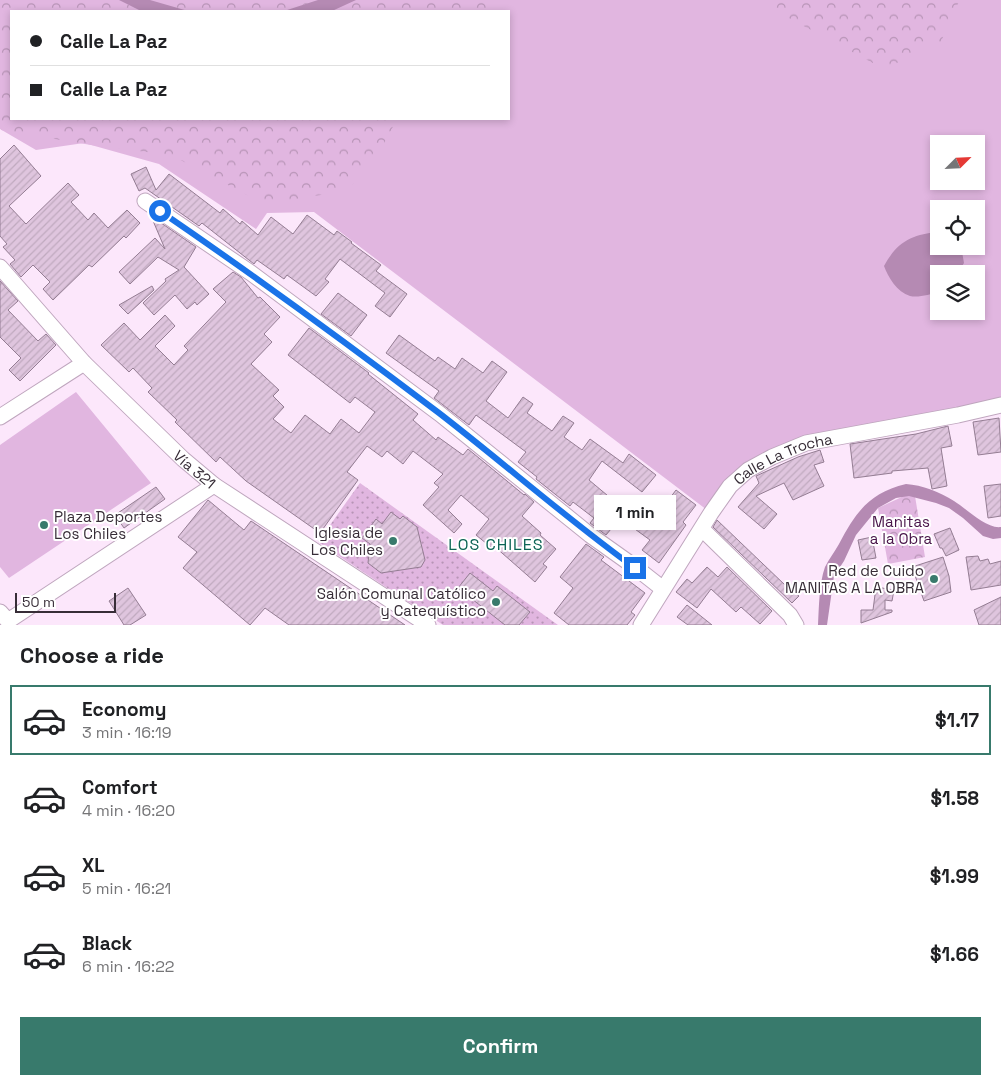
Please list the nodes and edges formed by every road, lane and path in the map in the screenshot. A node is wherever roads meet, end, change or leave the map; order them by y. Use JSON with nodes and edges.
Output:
{"nodes":[{"id":1,"x":145,"y":201,"type":"dead end"},
{"id":2,"x":0,"y":267,"type":"edge"},
{"id":3,"x":84,"y":363,"type":"junction"},
{"id":4,"x":1001,"y":405,"type":"edge"},
{"id":5,"x":0,"y":417,"type":"edge"},
{"id":6,"x":214,"y":485,"type":"junction"},
{"id":7,"x":702,"y":529,"type":"junction"},
{"id":8,"x":663,"y":589,"type":"junction"},
{"id":9,"x":3,"y":619,"type":"edge"},
{"id":10,"x":428,"y":625,"type":"edge"},
{"id":11,"x":641,"y":625,"type":"edge"},
{"id":12,"x":796,"y":625,"type":"edge"}],
"edges":[{"from":1,"to":8,"type":"street"},
{"from":2,"to":3,"type":"street","name":"Vía 321"},
{"from":3,"to":5,"type":"street"},
{"from":3,"to":6,"type":"street","name":"Vía 321"},
{"from":4,"to":7,"type":"street","name":"Calle La Trocha"},
{"from":6,"to":9,"type":"street"},
{"from":6,"to":10,"type":"street","name":"Vía 321"},
{"from":7,"to":8,"type":"street","name":"Calle La Trocha"},
{"from":7,"to":12,"type":"street"},
{"from":8,"to":11,"type":"street","name":"Calle La Trocha"}]}
